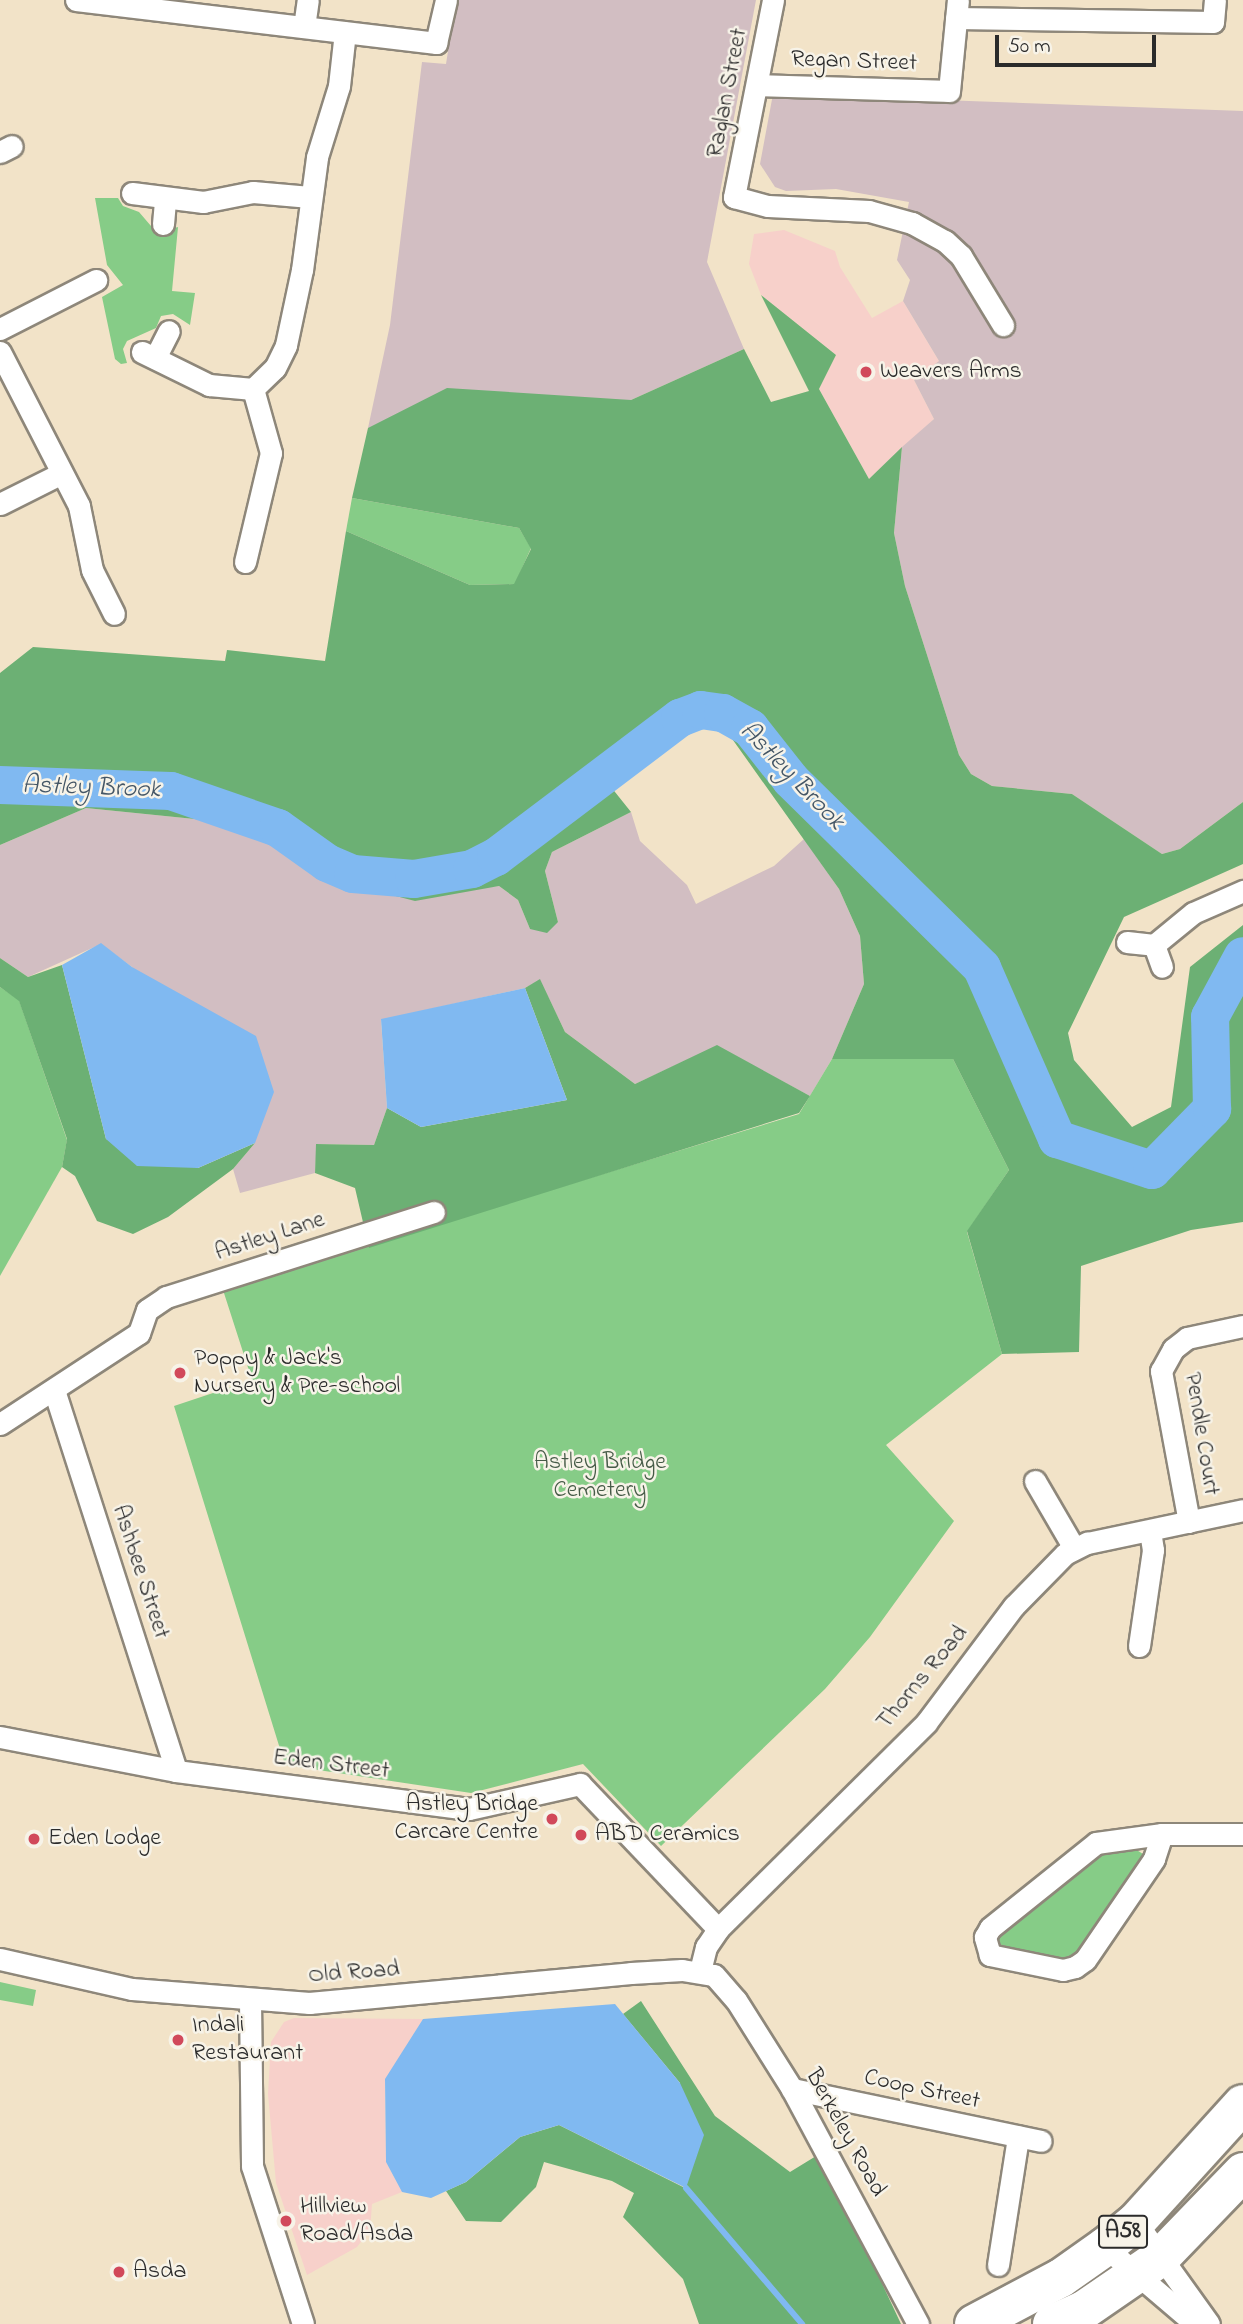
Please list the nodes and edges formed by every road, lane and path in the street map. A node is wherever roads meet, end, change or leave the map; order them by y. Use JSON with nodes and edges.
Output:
{"nodes":[{"id":1,"x":76,"y":0,"type":"edge"},
{"id":2,"x":308,"y":0,"type":"edge"},
{"id":3,"x":446,"y":0,"type":"edge"},
{"id":4,"x":774,"y":0,"type":"edge"},
{"id":5,"x":1215,"y":0,"type":"edge"},
{"id":6,"x":957,"y":9,"type":"edge"},
{"id":7,"x":1086,"y":10,"type":"edge"},
{"id":8,"x":304,"y":27,"type":"junction"},
{"id":9,"x":345,"y":32,"type":"junction"},
{"id":10,"x":757,"y":85,"type":"junction"},
{"id":11,"x":132,"y":193,"type":"dead end"},
{"id":12,"x":310,"y":197,"type":"junction"},
{"id":13,"x":165,"y":199,"type":"junction"},
{"id":14,"x":163,"y":224,"type":"dead end"},
{"id":15,"x":96,"y":280,"type":"dead end"},
{"id":16,"x":1003,"y":325,"type":"dead end"},
{"id":17,"x":0,"y":329,"type":"edge"},
{"id":18,"x":169,"y":331,"type":"dead end"},
{"id":19,"x":0,"y":352,"type":"edge"},
{"id":20,"x":253,"y":389,"type":"junction"},
{"id":21,"x":62,"y":473,"type":"junction"},
{"id":22,"x":0,"y":504,"type":"edge"},
{"id":23,"x":245,"y":562,"type":"dead end"},
{"id":24,"x":114,"y":614,"type":"dead end"},
{"id":25,"x":1243,"y":891,"type":"edge"},
{"id":26,"x":1127,"y":942,"type":"dead end"},
{"id":27,"x":1154,"y":945,"type":"junction"},
{"id":28,"x":1162,"y":967,"type":"dead end"},
{"id":29,"x":435,"y":1212,"type":"dead end"},
{"id":30,"x":1243,"y":1326,"type":"edge"},
{"id":31,"x":54,"y":1390,"type":"junction"},
{"id":32,"x":0,"y":1424,"type":"edge"},
{"id":33,"x":1035,"y":1481,"type":"dead end"},
{"id":34,"x":1243,"y":1510,"type":"edge"},
{"id":35,"x":1189,"y":1522,"type":"junction"},
{"id":36,"x":1150,"y":1531,"type":"junction"},
{"id":37,"x":1074,"y":1548,"type":"junction"},
{"id":38,"x":1139,"y":1646,"type":"dead end"},
{"id":39,"x":0,"y":1737,"type":"edge"},
{"id":40,"x":176,"y":1770,"type":"junction"},
{"id":41,"x":1162,"y":1834,"type":"junction"},
{"id":42,"x":1243,"y":1834,"type":"edge"},
{"id":43,"x":718,"y":1929,"type":"junction"},
{"id":44,"x":0,"y":1959,"type":"edge"},
{"id":45,"x":707,"y":1973,"type":"junction"},
{"id":46,"x":250,"y":2000,"type":"junction"},
{"id":47,"x":792,"y":2089,"type":"junction"},
{"id":48,"x":1243,"y":2104,"type":"edge"},
{"id":49,"x":1018,"y":2137,"type":"junction"},
{"id":50,"x":1041,"y":2141,"type":"dead end"},
{"id":51,"x":1243,"y":2172,"type":"edge"},
{"id":52,"x":1136,"y":2222,"type":"junction"},
{"id":53,"x":1105,"y":2247,"type":"junction"},
{"id":54,"x":998,"y":2265,"type":"dead end"},
{"id":55,"x":1148,"y":2267,"type":"junction"},
{"id":56,"x":303,"y":2324,"type":"edge"},
{"id":57,"x":918,"y":2324,"type":"edge"},
{"id":58,"x":974,"y":2324,"type":"edge"},
{"id":59,"x":1052,"y":2324,"type":"edge"},
{"id":60,"x":1195,"y":2324,"type":"edge"},
{"id":61,"x":1209,"y":2324,"type":"edge"}],
"edges":[{"from":1,"to":8,"type":"street"},
{"from":2,"to":8,"type":"street"},
{"from":3,"to":9,"type":"street"},
{"from":4,"to":10,"type":"street","name":"Raglan Street"},
{"from":5,"to":7,"type":"street"},
{"from":6,"to":7,"type":"street"},
{"from":6,"to":10,"type":"street","name":"Regan Street"},
{"from":8,"to":9,"type":"street"},
{"from":9,"to":12,"type":"street"},
{"from":10,"to":16,"type":"street","name":"Raglan Street"},
{"from":11,"to":13,"type":"street"},
{"from":12,"to":13,"type":"street"},
{"from":12,"to":20,"type":"street"},
{"from":13,"to":14,"type":"street"},
{"from":15,"to":17,"type":"street"},
{"from":18,"to":20,"type":"street"},
{"from":19,"to":21,"type":"street"},
{"from":20,"to":23,"type":"street"},
{"from":21,"to":22,"type":"street"},
{"from":21,"to":24,"type":"street"},
{"from":25,"to":27,"type":"street"},
{"from":26,"to":27,"type":"street"},
{"from":27,"to":28,"type":"street"},
{"from":29,"to":31,"type":"street","name":"Astley Lane"},
{"from":30,"to":35,"type":"street","name":"Pendle Court"},
{"from":31,"to":32,"type":"street"},
{"from":31,"to":40,"type":"street","name":"Ashbee Street"},
{"from":33,"to":37,"type":"street"},
{"from":34,"to":35,"type":"street"},
{"from":35,"to":36,"type":"street"},
{"from":36,"to":37,"type":"street"},
{"from":36,"to":38,"type":"street"},
{"from":37,"to":43,"type":"street","name":"Thorns Road"},
{"from":39,"to":40,"type":"street","name":"Eden Street"},
{"from":40,"to":43,"type":"street","name":"Eden Street"},
{"from":41,"to":41,"type":"street"},
{"from":41,"to":42,"type":"street"},
{"from":43,"to":45,"type":"street","name":"Thorns Road"},
{"from":44,"to":46,"type":"street","name":"Old Road"},
{"from":45,"to":46,"type":"street","name":"Old Road"},
{"from":45,"to":47,"type":"street","name":"Berkeley Road"},
{"from":46,"to":56,"type":"street"},
{"from":47,"to":49,"type":"street","name":"Coop Street"},
{"from":47,"to":57,"type":"street","name":"Berkeley Road"},
{"from":48,"to":52,"type":"highway","number":"A58"},
{"from":49,"to":50,"type":"street","name":"Coop Street"},
{"from":49,"to":54,"type":"street"},
{"from":51,"to":55,"type":"highway","number":"A58"},
{"from":52,"to":53,"type":"highway","number":"A58"},
{"from":52,"to":55,"type":"street"},
{"from":53,"to":55,"type":"street"},
{"from":53,"to":58,"type":"highway","number":"A58"},
{"from":55,"to":59,"type":"highway","number":"A58"},
{"from":55,"to":60,"type":"street"},
{"from":55,"to":61,"type":"street"}]}
